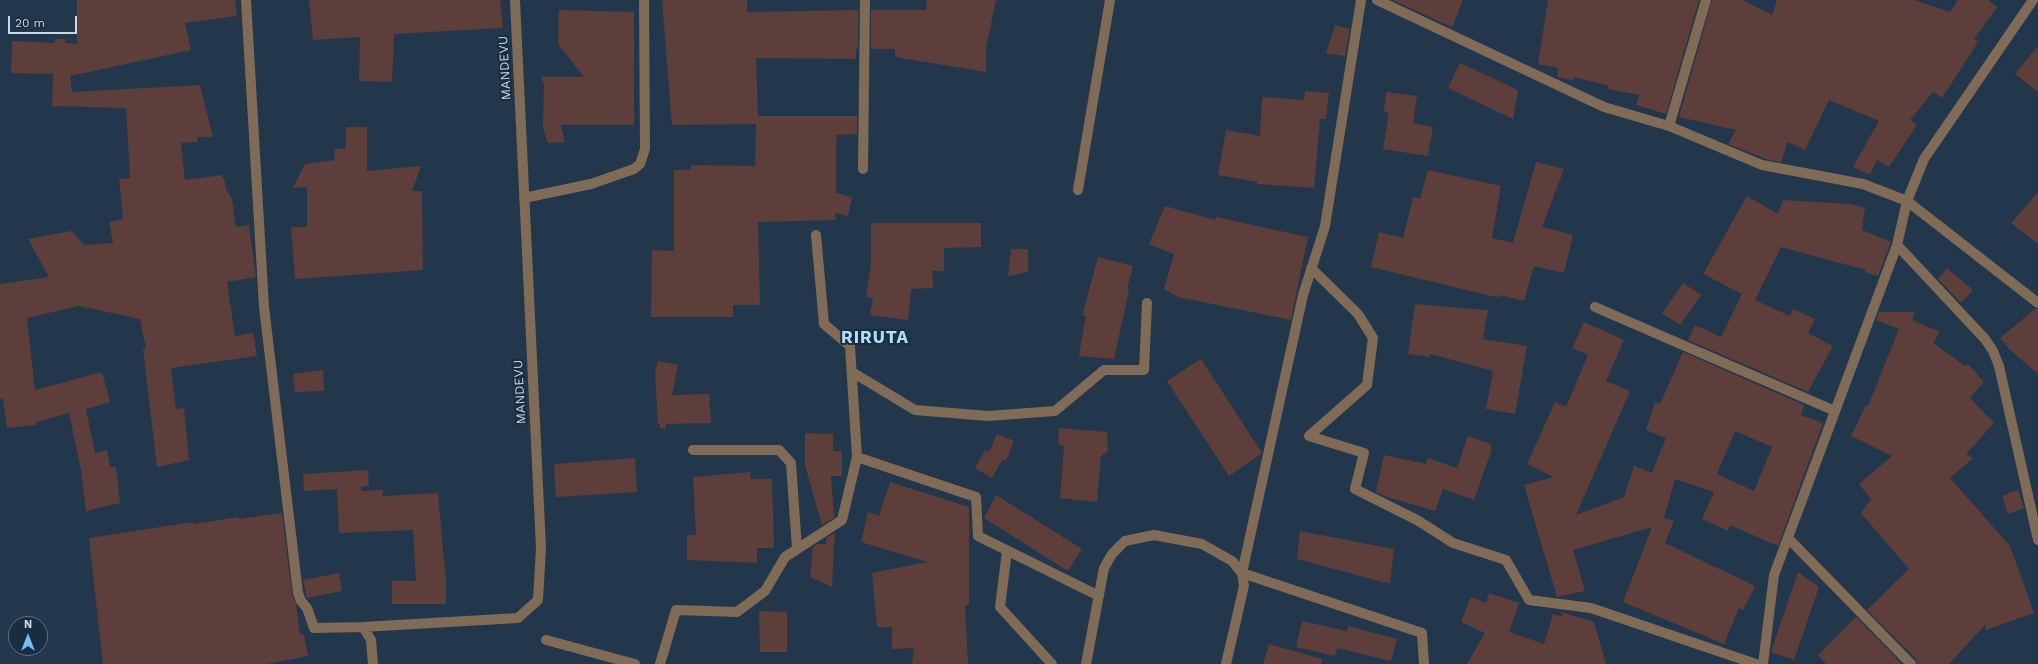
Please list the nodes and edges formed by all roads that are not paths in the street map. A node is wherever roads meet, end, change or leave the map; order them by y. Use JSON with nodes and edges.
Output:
{"nodes":[{"id":1,"x":246,"y":0,"type":"edge"},
{"id":2,"x":514,"y":0,"type":"edge"},
{"id":3,"x":644,"y":0,"type":"edge"},
{"id":4,"x":865,"y":0,"type":"edge"},
{"id":5,"x":1110,"y":0,"type":"edge"},
{"id":6,"x":1361,"y":0,"type":"edge"},
{"id":7,"x":1377,"y":0,"type":"edge"},
{"id":8,"x":1706,"y":0,"type":"edge"},
{"id":9,"x":2033,"y":0,"type":"edge"},
{"id":10,"x":1669,"y":126,"type":"junction"},
{"id":11,"x":863,"y":169,"type":"dead end"},
{"id":12,"x":1078,"y":190,"type":"dead end"},
{"id":13,"x":524,"y":198,"type":"junction"},
{"id":14,"x":1907,"y":201,"type":"junction"},
{"id":15,"x":816,"y":235,"type":"dead end"},
{"id":16,"x":1897,"y":245,"type":"junction"},
{"id":17,"x":1312,"y":268,"type":"junction"},
{"id":18,"x":1147,"y":303,"type":"dead end"},
{"id":19,"x":2038,"y":303,"type":"edge"},
{"id":20,"x":1595,"y":307,"type":"dead end"},
{"id":21,"x":852,"y":372,"type":"junction"},
{"id":22,"x":1835,"y":411,"type":"junction"},
{"id":23,"x":693,"y":450,"type":"dead end"},
{"id":24,"x":857,"y":457,"type":"junction"},
{"id":25,"x":2035,"y":516,"type":"edge"},
{"id":26,"x":1788,"y":538,"type":"junction"},
{"id":27,"x":2038,"y":540,"type":"edge"},
{"id":28,"x":797,"y":549,"type":"junction"},
{"id":29,"x":1007,"y":551,"type":"junction"},
{"id":30,"x":1242,"y":573,"type":"junction"},
{"id":31,"x":1099,"y":596,"type":"junction"},
{"id":32,"x":363,"y":627,"type":"junction"},
{"id":33,"x":546,"y":640,"type":"dead end"},
{"id":34,"x":373,"y":664,"type":"edge"},
{"id":35,"x":635,"y":664,"type":"edge"},
{"id":36,"x":660,"y":664,"type":"edge"},
{"id":37,"x":1052,"y":664,"type":"edge"},
{"id":38,"x":1086,"y":664,"type":"edge"},
{"id":39,"x":1226,"y":664,"type":"edge"},
{"id":40,"x":1424,"y":664,"type":"edge"},
{"id":41,"x":1756,"y":664,"type":"edge"},
{"id":42,"x":1764,"y":664,"type":"edge"},
{"id":43,"x":1911,"y":664,"type":"edge"}],
"edges":[{"from":1,"to":32,"type":"street","name":"MANDEVU"},
{"from":2,"to":13,"type":"street","name":"MANDEVU"},
{"from":3,"to":13,"type":"street"},
{"from":4,"to":11,"type":"street"},
{"from":5,"to":12,"type":"street"},
{"from":6,"to":17,"type":"street"},
{"from":7,"to":10,"type":"street"},
{"from":8,"to":10,"type":"street"},
{"from":9,"to":14,"type":"street"},
{"from":10,"to":14,"type":"street"},
{"from":13,"to":32,"type":"street","name":"MANDEVU"},
{"from":14,"to":16,"type":"street"},
{"from":14,"to":19,"type":"street"},
{"from":15,"to":21,"type":"street"},
{"from":16,"to":22,"type":"street"},
{"from":16,"to":25,"type":"street"},
{"from":17,"to":30,"type":"street"},
{"from":17,"to":41,"type":"street"},
{"from":18,"to":21,"type":"street"},
{"from":20,"to":22,"type":"street"},
{"from":21,"to":24,"type":"street"},
{"from":22,"to":26,"type":"street"},
{"from":23,"to":28,"type":"street"},
{"from":24,"to":28,"type":"street"},
{"from":24,"to":29,"type":"street"},
{"from":25,"to":27,"type":"street"},
{"from":26,"to":42,"type":"street"},
{"from":26,"to":43,"type":"street"},
{"from":28,"to":36,"type":"street"},
{"from":29,"to":31,"type":"street"},
{"from":29,"to":37,"type":"street"},
{"from":30,"to":31,"type":"street"},
{"from":30,"to":39,"type":"street"},
{"from":30,"to":40,"type":"street"},
{"from":31,"to":38,"type":"street"},
{"from":32,"to":34,"type":"street"},
{"from":33,"to":35,"type":"street"}]}
